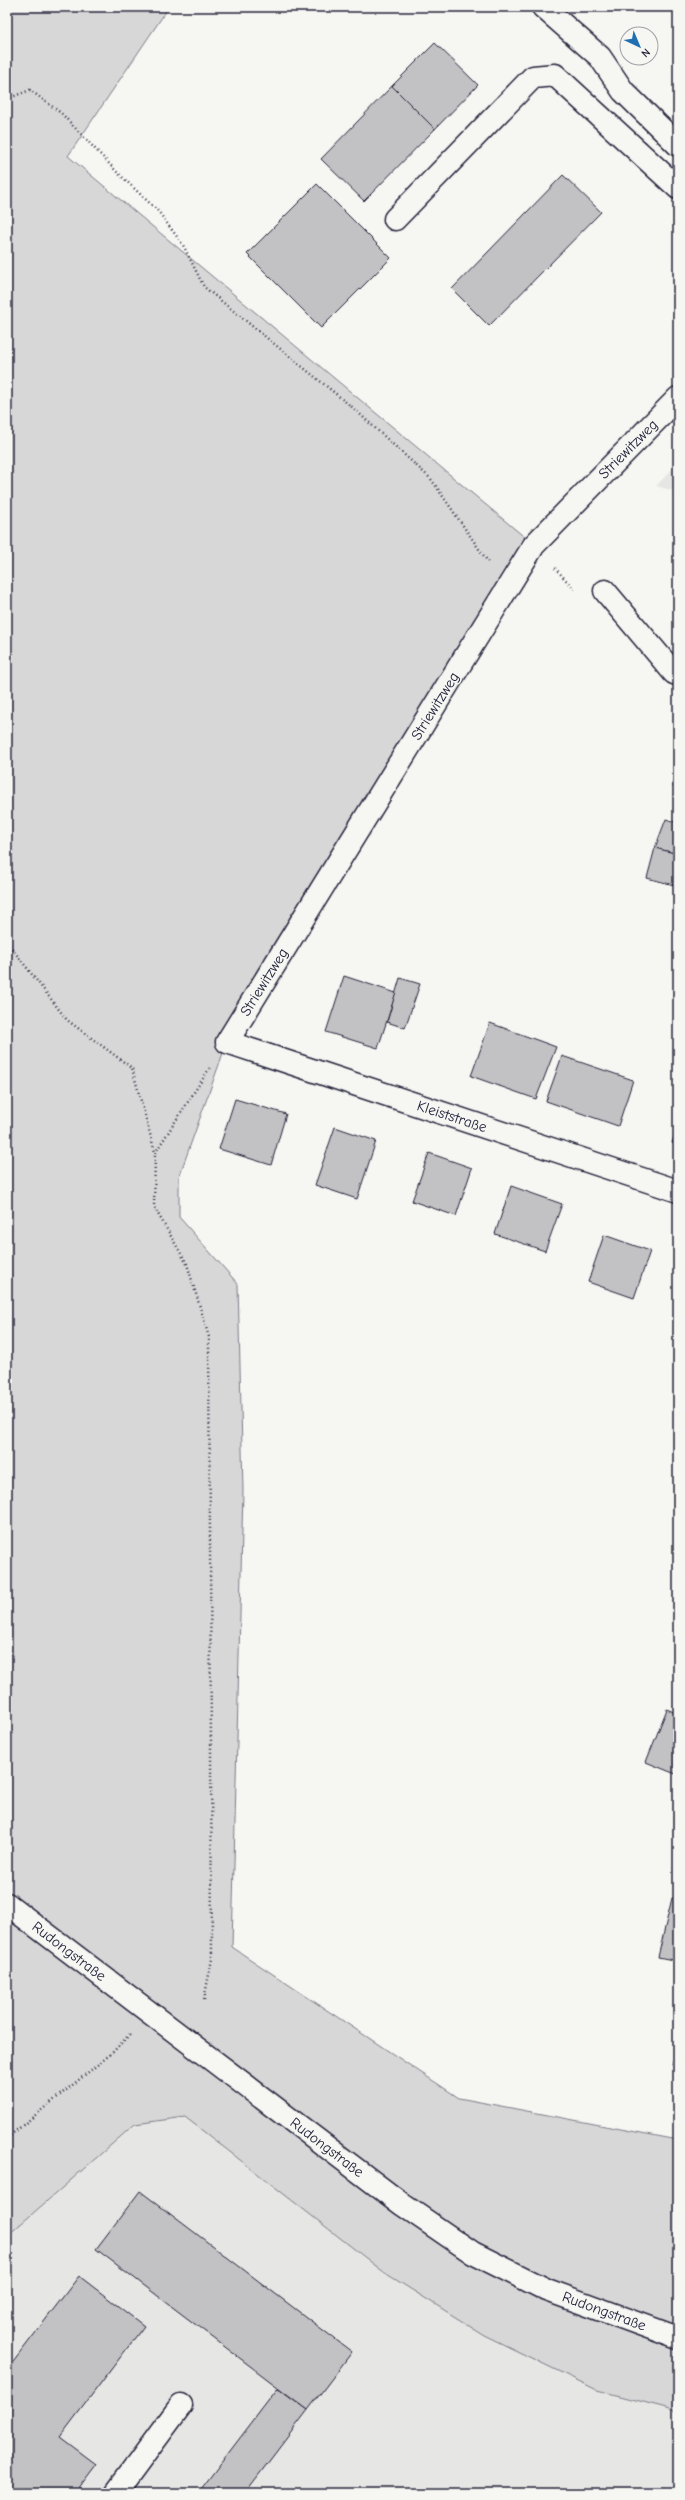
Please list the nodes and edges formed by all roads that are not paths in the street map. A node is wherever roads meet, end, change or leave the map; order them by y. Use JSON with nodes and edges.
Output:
{"nodes":[{"id":1,"x":543,"y":7,"type":"edge"},
{"id":2,"x":678,"y":145,"type":"edge"},
{"id":3,"x":678,"y":188,"type":"edge"},
{"id":4,"x":395,"y":219,"type":"dead end"},
{"id":5,"x":678,"y":398,"type":"edge"},
{"id":6,"x":605,"y":591,"type":"dead end"},
{"id":7,"x":678,"y":674,"type":"edge"},
{"id":8,"x":227,"y":1042,"type":"joint"},
{"id":9,"x":678,"y":1191,"type":"edge"},
{"id":10,"x":7,"y":1904,"type":"edge"},
{"id":11,"x":678,"y":2338,"type":"edge"},
{"id":12,"x":181,"y":2405,"type":"dead end"},
{"id":13,"x":116,"y":2493,"type":"edge"}],
"edges":[{"from":1,"to":2,"type":"street"},
{"from":3,"to":4,"type":"street"},
{"from":5,"to":8,"type":"street","name":"Striewitzweg"},
{"from":6,"to":7,"type":"street"},
{"from":8,"to":9,"type":"street","name":"Kleiststraße"},
{"from":10,"to":11,"type":"street","name":"Rudongstraße"},
{"from":12,"to":13,"type":"street"}]}
